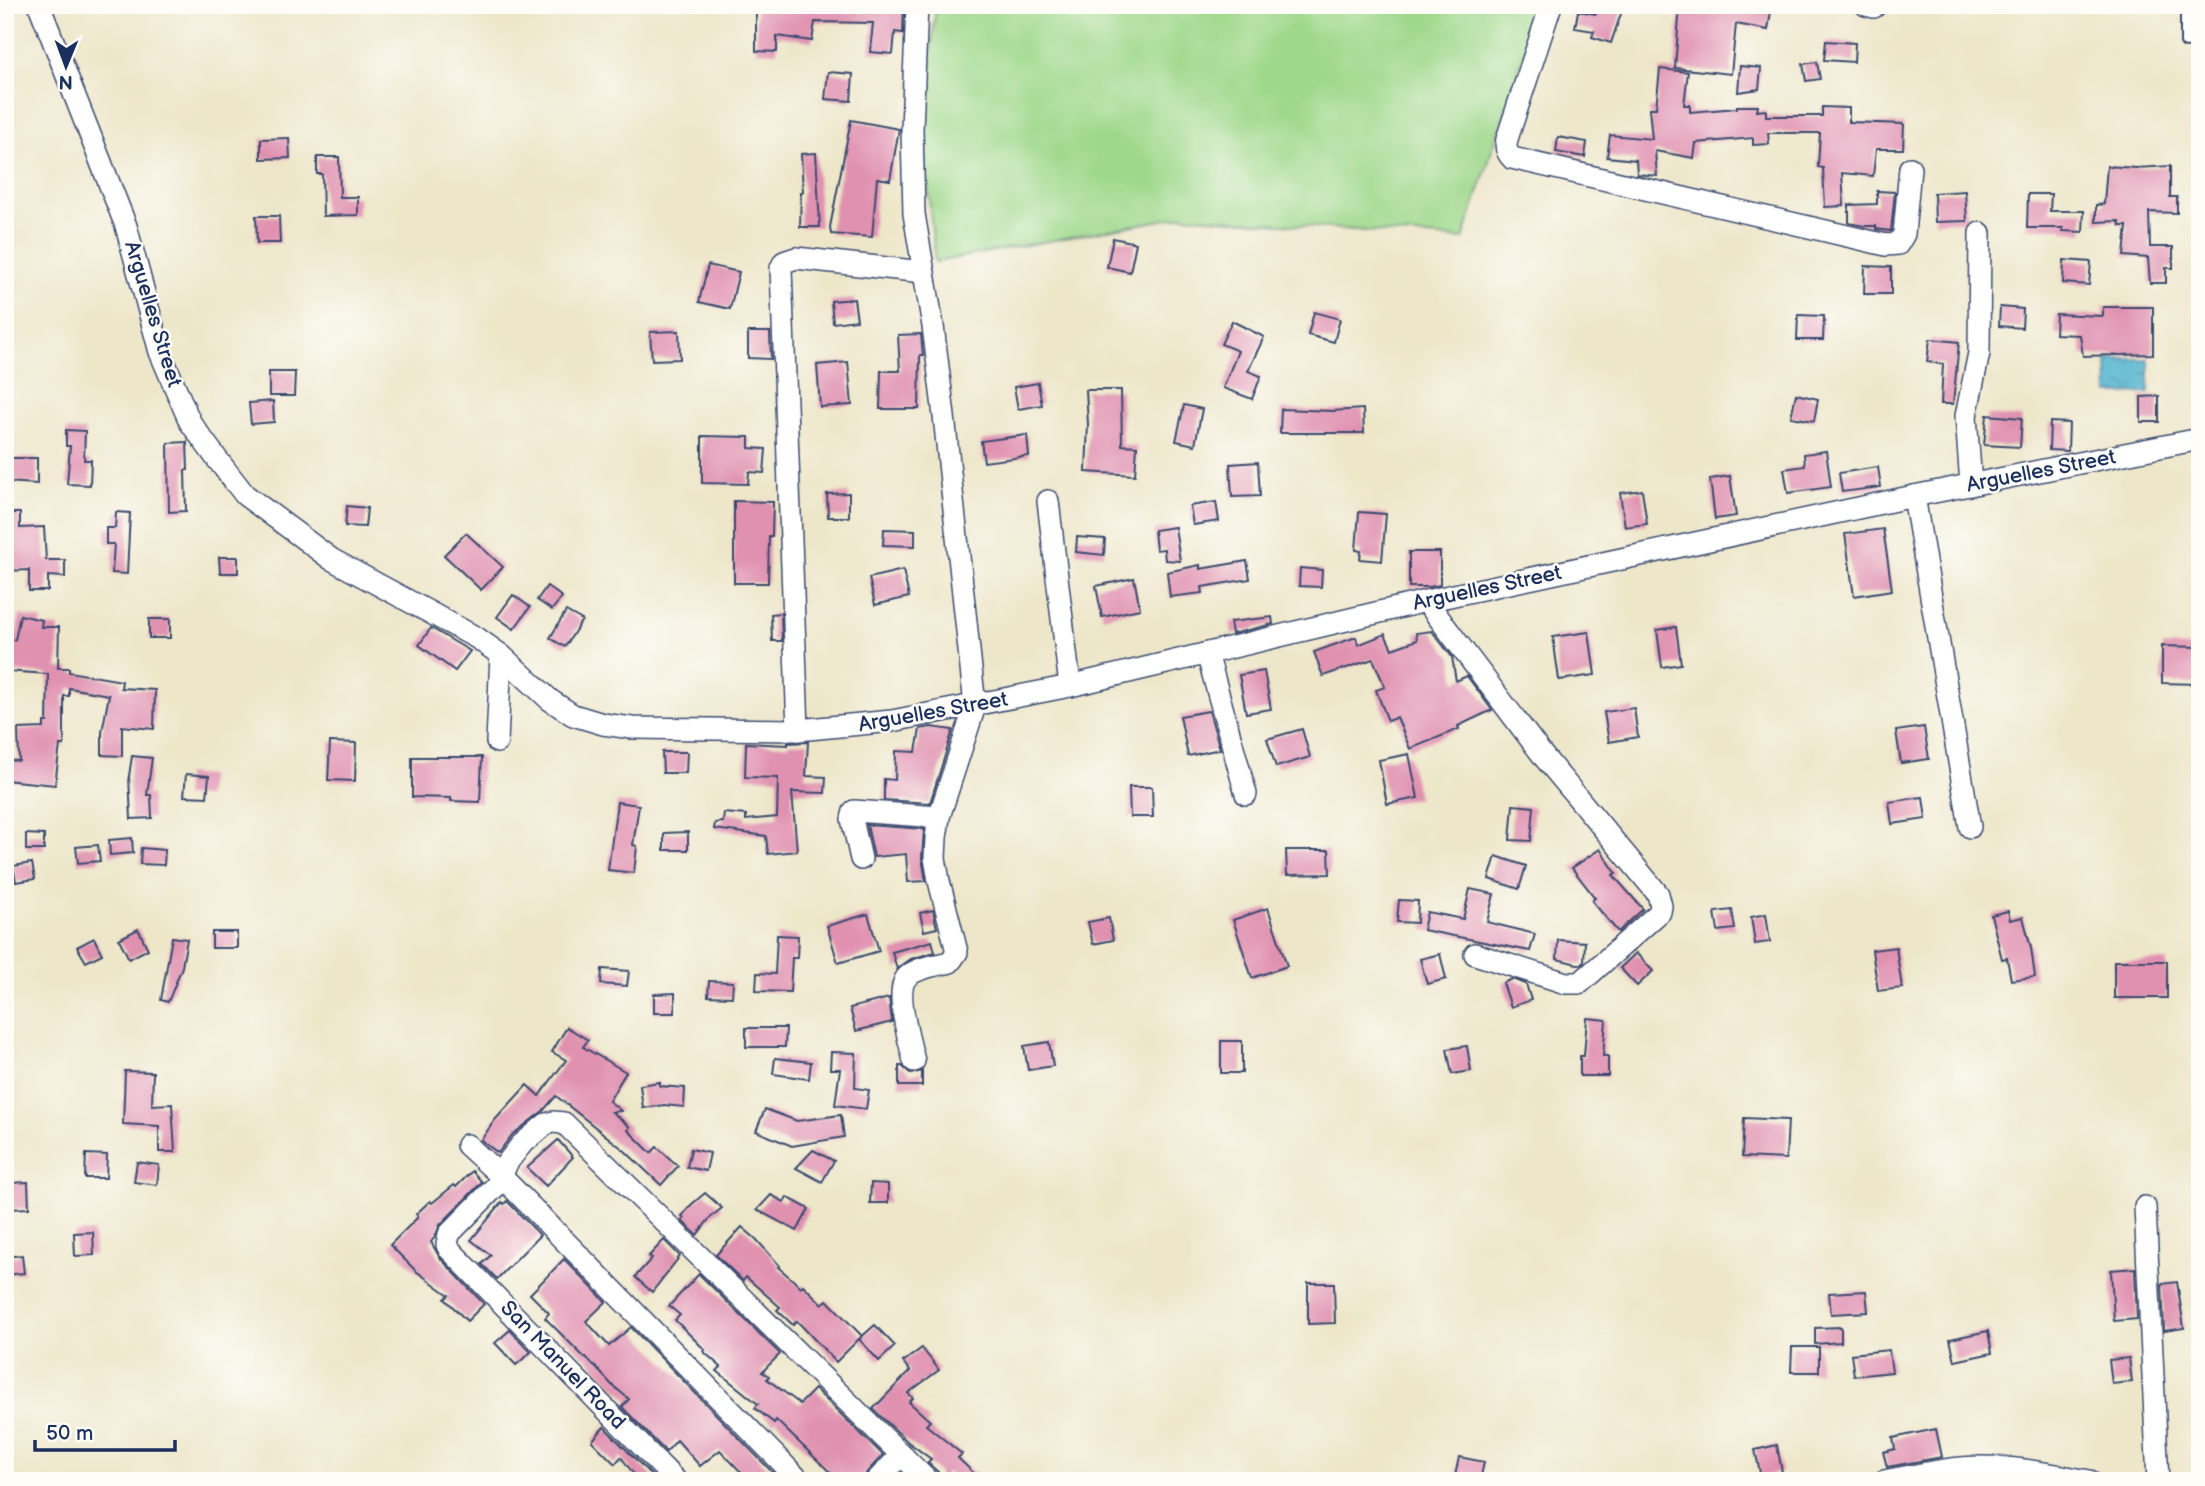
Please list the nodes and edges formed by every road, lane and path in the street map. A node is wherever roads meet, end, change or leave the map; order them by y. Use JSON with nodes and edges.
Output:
{"nodes":[{"id":1,"x":39,"y":5,"type":"edge"},
{"id":2,"x":917,"y":5,"type":"edge"},
{"id":3,"x":1551,"y":5,"type":"edge"},
{"id":4,"x":2186,"y":5,"type":"edge"},
{"id":5,"x":2186,"y":42,"type":"dead end"},
{"id":6,"x":1910,"y":167,"type":"dead end"},
{"id":7,"x":1980,"y":233,"type":"dead end"},
{"id":8,"x":923,"y":272,"type":"junction"},
{"id":9,"x":2200,"y":439,"type":"edge"},
{"id":10,"x":1971,"y":485,"type":"junction"},
{"id":11,"x":1914,"y":496,"type":"junction"},
{"id":12,"x":1048,"y":501,"type":"dead end"},
{"id":13,"x":1426,"y":601,"type":"junction"},
{"id":14,"x":1207,"y":653,"type":"junction"},
{"id":15,"x":501,"y":655,"type":"junction"},
{"id":16,"x":1070,"y":686,"type":"junction"},
{"id":17,"x":975,"y":706,"type":"junction"},
{"id":18,"x":798,"y":730,"type":"junction"},
{"id":19,"x":497,"y":742,"type":"dead end"},
{"id":20,"x":1246,"y":794,"type":"dead end"},
{"id":21,"x":939,"y":817,"type":"junction"},
{"id":22,"x":1970,"y":827,"type":"dead end"},
{"id":23,"x":861,"y":859,"type":"dead end"},
{"id":24,"x":1475,"y":954,"type":"dead end"},
{"id":25,"x":914,"y":1061,"type":"dead end"},
{"id":26,"x":467,"y":1145,"type":"dead end"},
{"id":27,"x":502,"y":1177,"type":"junction"},
{"id":28,"x":2145,"y":1208,"type":"dead end"},
{"id":29,"x":902,"y":1454,"type":"junction"},
{"id":30,"x":676,"y":1481,"type":"edge"},
{"id":31,"x":800,"y":1481,"type":"edge"},
{"id":32,"x":876,"y":1481,"type":"edge"},
{"id":33,"x":928,"y":1481,"type":"edge"},
{"id":34,"x":1884,"y":1481,"type":"edge"},
{"id":35,"x":2090,"y":1481,"type":"edge"},
{"id":36,"x":2158,"y":1481,"type":"edge"}],
"edges":[{"from":1,"to":15,"type":"street","name":"Arguelles Street"},
{"from":2,"to":8,"type":"street"},
{"from":3,"to":6,"type":"street"},
{"from":4,"to":5,"type":"lane"},
{"from":7,"to":10,"type":"street"},
{"from":8,"to":17,"type":"street"},
{"from":8,"to":18,"type":"street"},
{"from":9,"to":10,"type":"street","name":"Arguelles Street"},
{"from":10,"to":11,"type":"street","name":"Arguelles Street"},
{"from":11,"to":13,"type":"street","name":"Arguelles Street"},
{"from":11,"to":22,"type":"street"},
{"from":12,"to":16,"type":"street"},
{"from":13,"to":14,"type":"street","name":"Arguelles Street"},
{"from":13,"to":24,"type":"street"},
{"from":14,"to":16,"type":"street","name":"Arguelles Street"},
{"from":14,"to":20,"type":"street"},
{"from":15,"to":18,"type":"street","name":"Arguelles Street"},
{"from":15,"to":19,"type":"street"},
{"from":16,"to":17,"type":"street","name":"Arguelles Street"},
{"from":17,"to":18,"type":"street","name":"Arguelles Street"},
{"from":17,"to":21,"type":"street"},
{"from":21,"to":23,"type":"street"},
{"from":21,"to":25,"type":"street"},
{"from":26,"to":27,"type":"street"},
{"from":27,"to":29,"type":"street"},
{"from":27,"to":30,"type":"street","name":"San Manuel Road"},
{"from":27,"to":31,"type":"street"},
{"from":28,"to":36,"type":"street"},
{"from":29,"to":32,"type":"street"},
{"from":29,"to":33,"type":"street"},
{"from":34,"to":35,"type":"street"}]}
